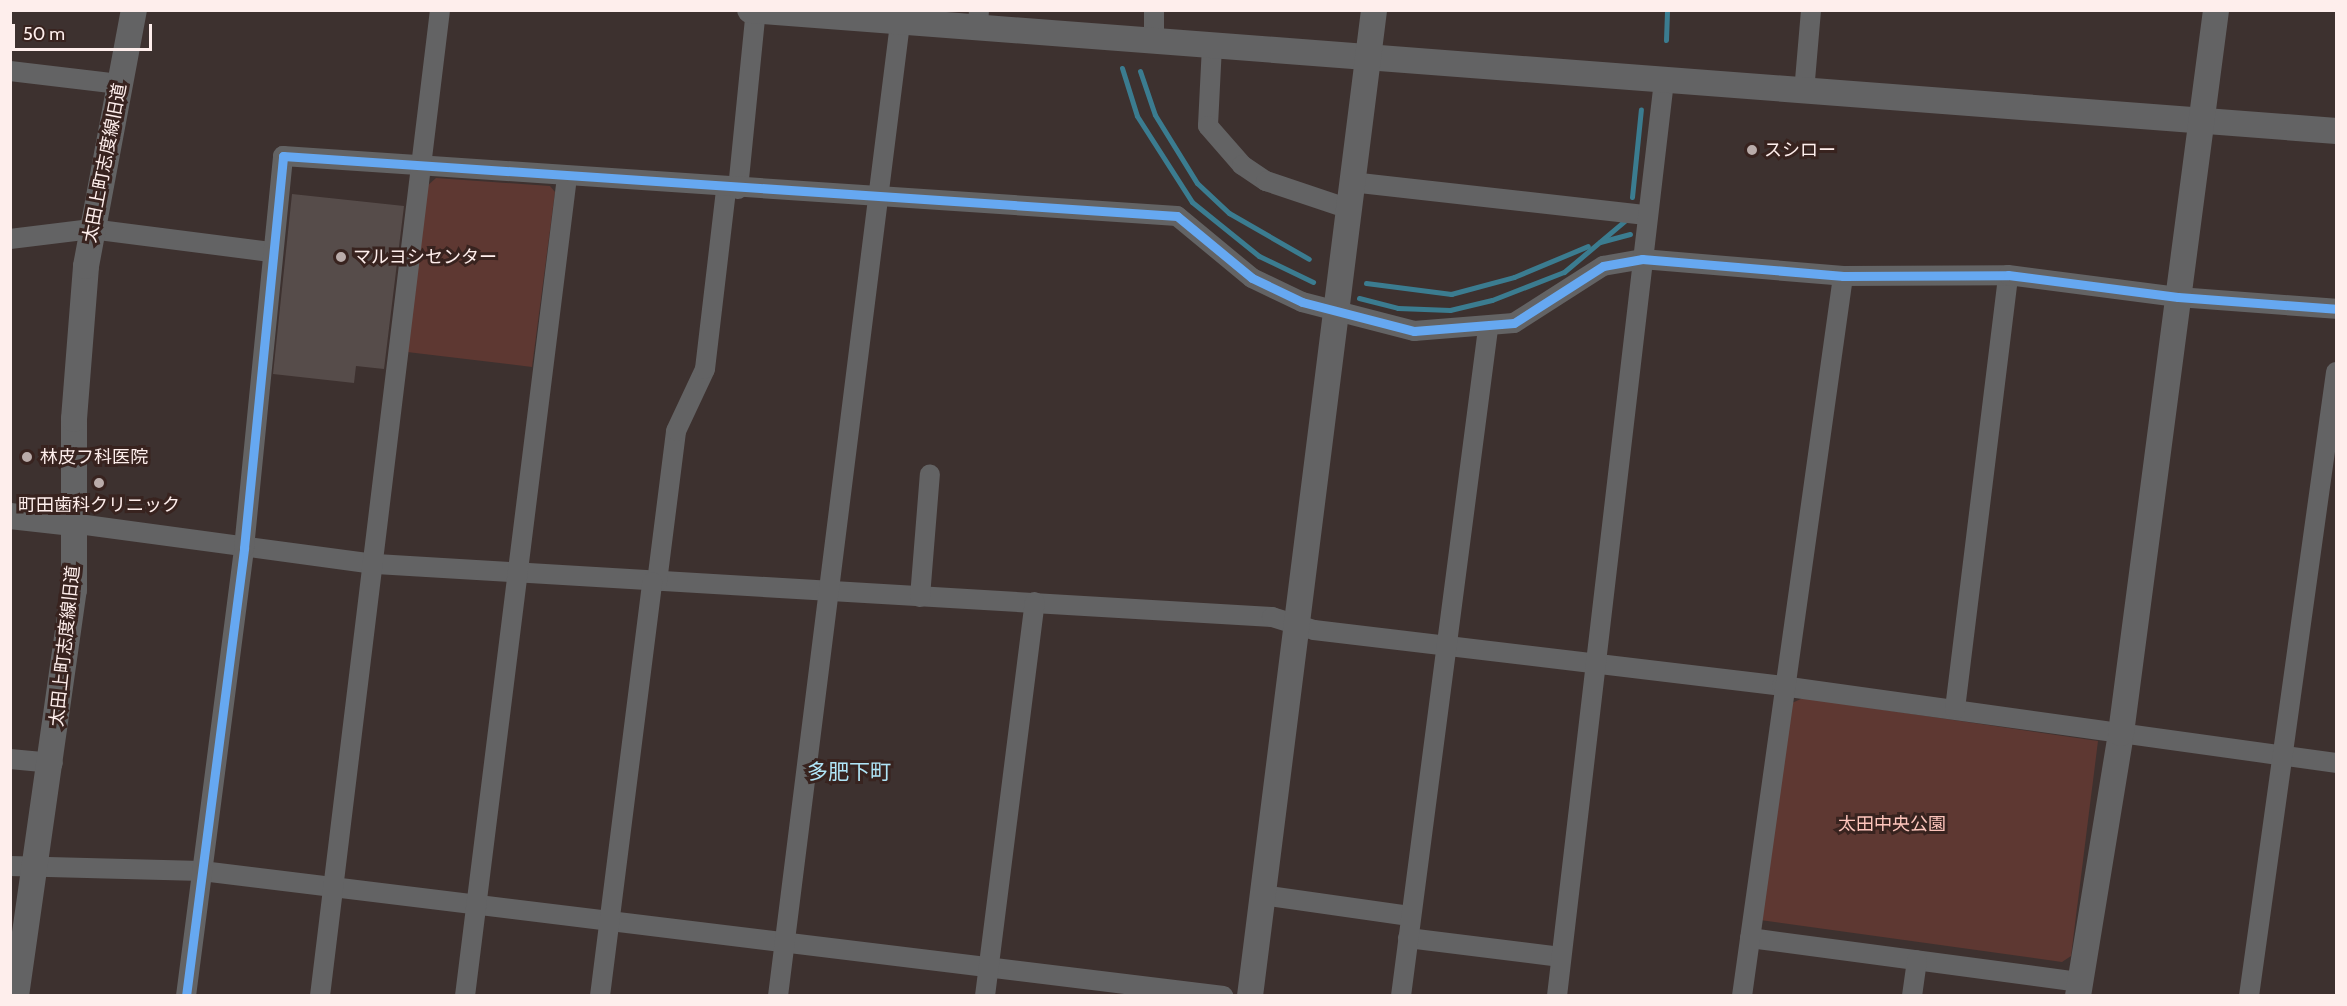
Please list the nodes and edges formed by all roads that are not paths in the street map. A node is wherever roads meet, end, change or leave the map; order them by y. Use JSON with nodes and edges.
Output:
{"nodes":[{"id":1,"x":134,"y":10,"type":"edge"},
{"id":2,"x":440,"y":10,"type":"edge"},
{"id":3,"x":750,"y":10,"type":"edge"},
{"id":4,"x":1154,"y":10,"type":"edge"},
{"id":5,"x":1374,"y":10,"type":"edge"},
{"id":6,"x":1811,"y":10,"type":"edge"},
{"id":7,"x":2216,"y":10,"type":"edge"},
{"id":8,"x":756,"y":11,"type":"edge"},
{"id":9,"x":978,"y":20,"type":"edge"},
{"id":10,"x":900,"y":23,"type":"junction"},
{"id":11,"x":1154,"y":41,"type":"junction"},
{"id":12,"x":1212,"y":46,"type":"junction"},
{"id":13,"x":1368,"y":57,"type":"junction"},
{"id":14,"x":10,"y":71,"type":"edge"},
{"id":15,"x":1664,"y":81,"type":"junction"},
{"id":16,"x":119,"y":84,"type":"junction"},
{"id":17,"x":1804,"y":92,"type":"junction"},
{"id":18,"x":2202,"y":121,"type":"junction"},
{"id":19,"x":2337,"y":131,"type":"edge"},
{"id":20,"x":420,"y":166,"type":"junction"},
{"id":21,"x":567,"y":177,"type":"junction"},
{"id":22,"x":1350,"y":182,"type":"junction"},
{"id":23,"x":732,"y":189,"type":"junction"},
{"id":24,"x":877,"y":194,"type":"junction"},
{"id":25,"x":1346,"y":208,"type":"junction"},
{"id":26,"x":1646,"y":215,"type":"junction"},
{"id":27,"x":91,"y":229,"type":"junction"},
{"id":28,"x":10,"y":239,"type":"edge"},
{"id":29,"x":271,"y":252,"type":"junction"},
{"id":30,"x":1642,"y":259,"type":"junction"},
{"id":31,"x":1843,"y":276,"type":"junction"},
{"id":32,"x":2008,"y":276,"type":"junction"},
{"id":33,"x":2178,"y":297,"type":"junction"},
{"id":34,"x":2337,"y":309,"type":"edge"},
{"id":35,"x":1333,"y":311,"type":"junction"},
{"id":36,"x":1488,"y":329,"type":"junction"},
{"id":37,"x":2337,"y":372,"type":"edge"},
{"id":38,"x":930,"y":474,"type":"dead end"},
{"id":39,"x":10,"y":516,"type":"edge"},
{"id":40,"x":72,"y":523,"type":"junction"},
{"id":41,"x":244,"y":548,"type":"junction"},
{"id":42,"x":376,"y":564,"type":"junction"},
{"id":43,"x":519,"y":573,"type":"junction"},
{"id":44,"x":655,"y":582,"type":"junction"},
{"id":45,"x":827,"y":592,"type":"junction"},
{"id":46,"x":920,"y":597,"type":"junction"},
{"id":47,"x":1035,"y":603,"type":"junction"},
{"id":48,"x":1294,"y":624,"type":"junction"},
{"id":49,"x":1443,"y":646,"type":"junction"},
{"id":50,"x":1593,"y":664,"type":"junction"},
{"id":51,"x":1782,"y":686,"type":"junction"},
{"id":52,"x":1955,"y":709,"type":"junction"},
{"id":53,"x":2121,"y":733,"type":"junction"},
{"id":54,"x":2286,"y":756,"type":"junction"},
{"id":55,"x":10,"y":759,"type":"edge"},
{"id":56,"x":52,"y":763,"type":"junction"},
{"id":57,"x":2337,"y":763,"type":"edge"},
{"id":58,"x":10,"y":866,"type":"edge"},
{"id":59,"x":36,"y":868,"type":"junction"},
{"id":60,"x":202,"y":871,"type":"junction"},
{"id":61,"x":333,"y":886,"type":"junction"},
{"id":62,"x":1262,"y":895,"type":"junction"},
{"id":63,"x":475,"y":903,"type":"junction"},
{"id":64,"x":1410,"y":916,"type":"junction"},
{"id":65,"x":609,"y":918,"type":"junction"},
{"id":66,"x":1408,"y":938,"type":"junction"},
{"id":67,"x":1750,"y":938,"type":"junction"},
{"id":68,"x":785,"y":940,"type":"junction"},
{"id":69,"x":1561,"y":957,"type":"junction"},
{"id":70,"x":1917,"y":960,"type":"junction"},
{"id":71,"x":989,"y":966,"type":"junction"},
{"id":72,"x":2079,"y":989,"type":"edge"},
{"id":73,"x":16,"y":996,"type":"edge"},
{"id":74,"x":186,"y":996,"type":"edge"},
{"id":75,"x":320,"y":996,"type":"edge"},
{"id":76,"x":465,"y":996,"type":"edge"},
{"id":77,"x":600,"y":996,"type":"edge"},
{"id":78,"x":778,"y":996,"type":"edge"},
{"id":79,"x":985,"y":996,"type":"edge"},
{"id":80,"x":1223,"y":996,"type":"edge"},
{"id":81,"x":1250,"y":996,"type":"edge"},
{"id":82,"x":1401,"y":996,"type":"edge"},
{"id":83,"x":1557,"y":996,"type":"edge"},
{"id":84,"x":1742,"y":996,"type":"edge"},
{"id":85,"x":1912,"y":996,"type":"edge"},
{"id":86,"x":2249,"y":996,"type":"edge"}],
"edges":[{"from":1,"to":16,"type":"street","name":"太田上町志度線旧道"},
{"from":2,"to":20,"type":"street"},
{"from":3,"to":8,"type":"street"},
{"from":4,"to":11,"type":"street"},
{"from":5,"to":13,"type":"street"},
{"from":6,"to":17,"type":"street"},
{"from":7,"to":18,"type":"street"},
{"from":8,"to":10,"type":"street"},
{"from":8,"to":23,"type":"street"},
{"from":9,"to":10,"type":"street"},
{"from":9,"to":11,"type":"street"},
{"from":10,"to":24,"type":"street"},
{"from":11,"to":12,"type":"street"},
{"from":12,"to":13,"type":"street"},
{"from":12,"to":25,"type":"street"},
{"from":13,"to":15,"type":"street"},
{"from":13,"to":22,"type":"street"},
{"from":14,"to":16,"type":"street"},
{"from":15,"to":17,"type":"street"},
{"from":15,"to":26,"type":"street"},
{"from":16,"to":27,"type":"street","name":"太田上町志度線旧道"},
{"from":17,"to":18,"type":"street"},
{"from":18,"to":19,"type":"street"},
{"from":18,"to":33,"type":"street"},
{"from":20,"to":21,"type":"street"},
{"from":20,"to":29,"type":"street"},
{"from":20,"to":42,"type":"street"},
{"from":21,"to":23,"type":"street"},
{"from":21,"to":43,"type":"street"},
{"from":22,"to":25,"type":"street"},
{"from":22,"to":26,"type":"street"},
{"from":23,"to":24,"type":"street"},
{"from":23,"to":44,"type":"street"},
{"from":24,"to":35,"type":"street"},
{"from":24,"to":45,"type":"street"},
{"from":25,"to":35,"type":"street"},
{"from":26,"to":30,"type":"street"},
{"from":27,"to":28,"type":"street"},
{"from":27,"to":29,"type":"street"},
{"from":27,"to":40,"type":"street","name":"太田上町志度線旧道"},
{"from":29,"to":41,"type":"street"},
{"from":30,"to":31,"type":"street"},
{"from":30,"to":36,"type":"street"},
{"from":30,"to":50,"type":"street"},
{"from":31,"to":32,"type":"street"},
{"from":31,"to":51,"type":"street"},
{"from":32,"to":33,"type":"street"},
{"from":32,"to":52,"type":"street"},
{"from":33,"to":34,"type":"street"},
{"from":33,"to":53,"type":"street"},
{"from":35,"to":36,"type":"street"},
{"from":35,"to":48,"type":"street"},
{"from":36,"to":49,"type":"street"},
{"from":37,"to":54,"type":"street"},
{"from":38,"to":46,"type":"street"},
{"from":39,"to":40,"type":"street"},
{"from":40,"to":41,"type":"street"},
{"from":40,"to":56,"type":"street","name":"太田上町志度線旧道"},
{"from":41,"to":42,"type":"street"},
{"from":41,"to":60,"type":"street"},
{"from":42,"to":43,"type":"street"},
{"from":42,"to":61,"type":"street"},
{"from":43,"to":44,"type":"street"},
{"from":43,"to":63,"type":"street"},
{"from":44,"to":45,"type":"street"},
{"from":44,"to":65,"type":"street"},
{"from":45,"to":46,"type":"street"},
{"from":45,"to":68,"type":"street"},
{"from":46,"to":47,"type":"street"},
{"from":47,"to":48,"type":"street"},
{"from":47,"to":71,"type":"street"},
{"from":48,"to":49,"type":"street"},
{"from":48,"to":62,"type":"street"},
{"from":49,"to":50,"type":"street"},
{"from":49,"to":64,"type":"street"},
{"from":50,"to":51,"type":"street"},
{"from":50,"to":69,"type":"street"},
{"from":51,"to":52,"type":"street"},
{"from":51,"to":67,"type":"street"},
{"from":52,"to":53,"type":"street"},
{"from":53,"to":54,"type":"street"},
{"from":53,"to":72,"type":"street"},
{"from":54,"to":57,"type":"street"},
{"from":54,"to":86,"type":"street"},
{"from":55,"to":56,"type":"street"},
{"from":56,"to":59,"type":"street","name":"太田上町志度線旧道"},
{"from":58,"to":59,"type":"street"},
{"from":59,"to":60,"type":"street"},
{"from":59,"to":73,"type":"street","name":"太田上町志度線旧道"},
{"from":60,"to":61,"type":"street"},
{"from":60,"to":74,"type":"street"},
{"from":61,"to":63,"type":"street"},
{"from":61,"to":75,"type":"street"},
{"from":62,"to":64,"type":"street"},
{"from":62,"to":81,"type":"street"},
{"from":63,"to":65,"type":"street"},
{"from":63,"to":76,"type":"street"},
{"from":64,"to":66,"type":"street"},
{"from":65,"to":68,"type":"street"},
{"from":65,"to":77,"type":"street"},
{"from":66,"to":69,"type":"street"},
{"from":66,"to":82,"type":"street"},
{"from":67,"to":70,"type":"street"},
{"from":67,"to":84,"type":"street"},
{"from":68,"to":71,"type":"street"},
{"from":68,"to":78,"type":"street"},
{"from":69,"to":83,"type":"street"},
{"from":70,"to":72,"type":"street"},
{"from":70,"to":85,"type":"street"},
{"from":71,"to":79,"type":"street"},
{"from":71,"to":80,"type":"street"}]}
